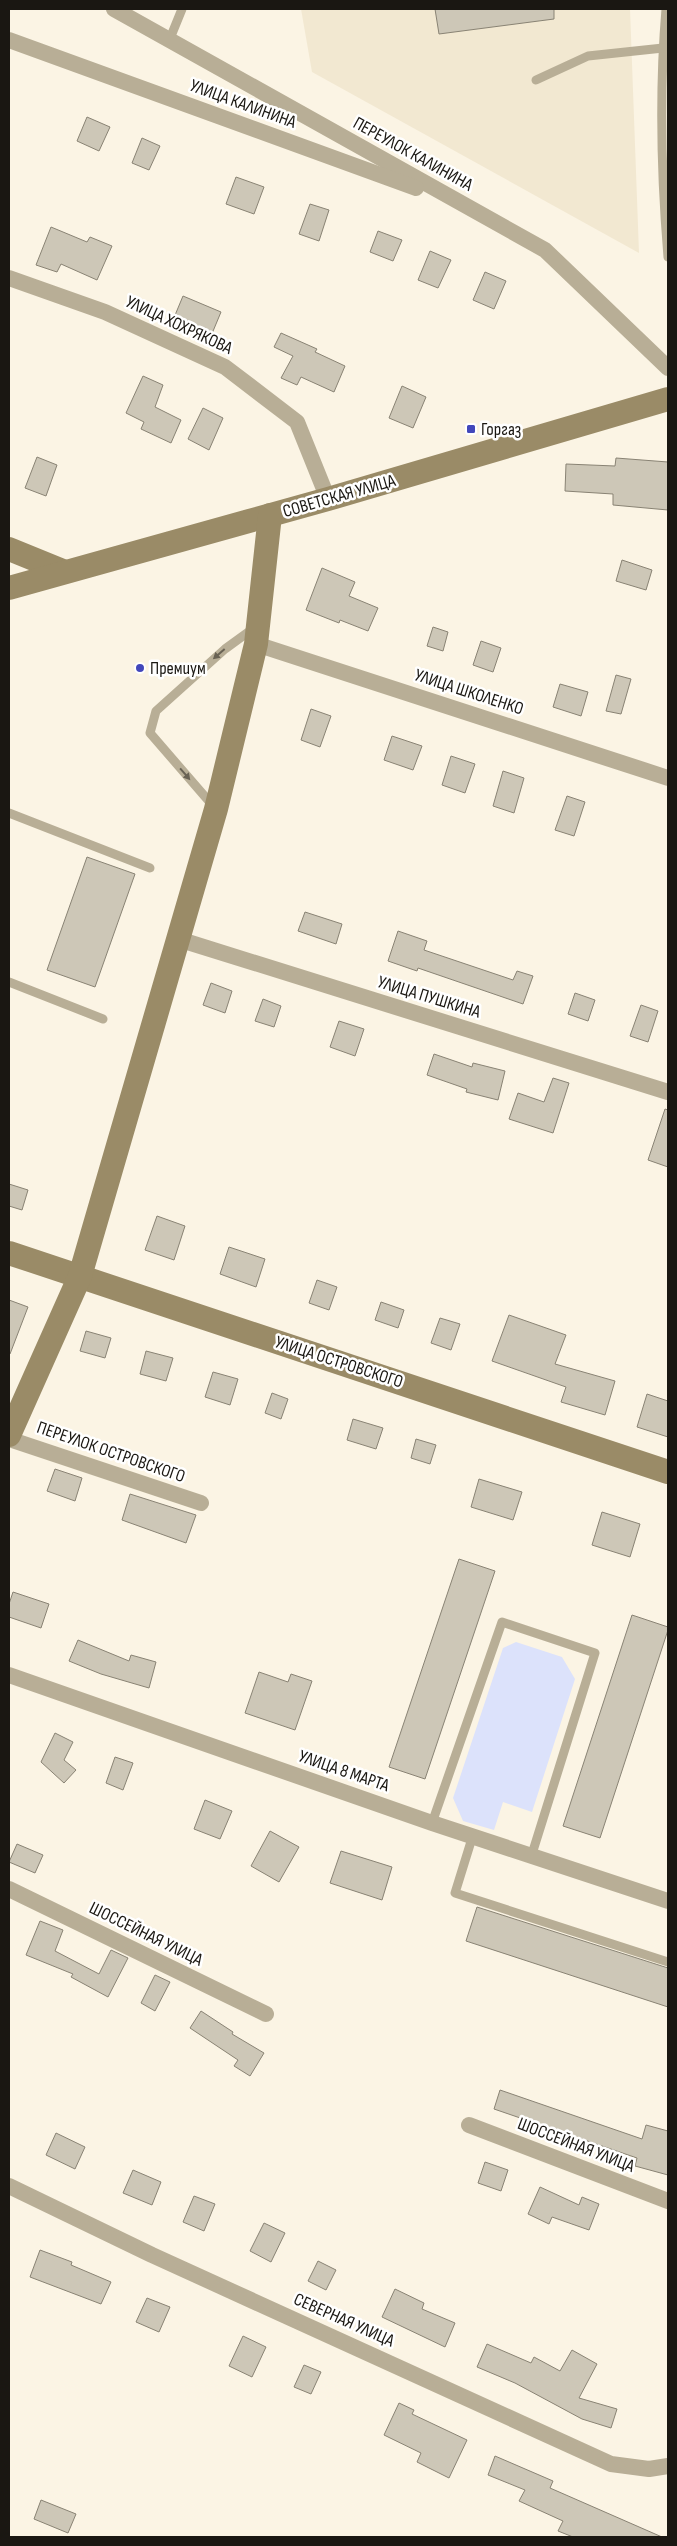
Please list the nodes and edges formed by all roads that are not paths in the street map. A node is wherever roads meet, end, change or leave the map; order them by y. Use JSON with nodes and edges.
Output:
{"nodes":[{"id":1,"x":114,"y":9,"type":"edge"},
{"id":2,"x":182,"y":9,"type":"edge"},
{"id":3,"x":666,"y":9,"type":"edge"},
{"id":4,"x":9,"y":40,"type":"edge"},
{"id":5,"x":169,"y":41,"type":"junction"},
{"id":6,"x":663,"y":48,"type":"junction"},
{"id":7,"x":536,"y":80,"type":"dead end"},
{"id":8,"x":463,"y":205,"type":"junction"},
{"id":9,"x":668,"y":257,"type":"edge"},
{"id":10,"x":9,"y":278,"type":"edge"},
{"id":11,"x":668,"y":368,"type":"edge"},
{"id":12,"x":668,"y":399,"type":"edge"},
{"id":13,"x":328,"y":499,"type":"junction"},
{"id":14,"x":270,"y":515,"type":"junction"},
{"id":15,"x":9,"y":549,"type":"edge"},
{"id":16,"x":63,"y":571,"type":"junction"},
{"id":17,"x":9,"y":588,"type":"edge"},
{"id":18,"x":258,"y":635,"type":"junction"},
{"id":19,"x":668,"y":778,"type":"edge"},
{"id":20,"x":216,"y":810,"type":"junction"},
{"id":21,"x":9,"y":813,"type":"edge"},
{"id":22,"x":150,"y":868,"type":"dead end"},
{"id":23,"x":178,"y":940,"type":"junction"},
{"id":24,"x":9,"y":982,"type":"edge"},
{"id":25,"x":104,"y":1019,"type":"dead end"},
{"id":26,"x":668,"y":1092,"type":"edge"},
{"id":27,"x":9,"y":1252,"type":"edge"},
{"id":28,"x":80,"y":1276,"type":"junction"},
{"id":29,"x":9,"y":1437,"type":"edge"},
{"id":30,"x":668,"y":1472,"type":"edge"},
{"id":31,"x":201,"y":1503,"type":"dead end"},
{"id":32,"x":9,"y":1675,"type":"edge"},
{"id":33,"x":432,"y":1823,"type":"junction"},
{"id":34,"x":473,"y":1835,"type":"junction"},
{"id":35,"x":532,"y":1854,"type":"junction"},
{"id":36,"x":9,"y":1889,"type":"edge"},
{"id":37,"x":668,"y":1901,"type":"edge"},
{"id":38,"x":668,"y":1962,"type":"edge"},
{"id":39,"x":266,"y":2014,"type":"dead end"},
{"id":40,"x":469,"y":2125,"type":"dead end"},
{"id":41,"x":9,"y":2186,"type":"edge"},
{"id":42,"x":668,"y":2201,"type":"edge"},
{"id":43,"x":668,"y":2466,"type":"edge"}],
"edges":[{"from":1,"to":5,"type":"street","name":"ПЕРЕУЛОК КАЛИНИНА"},
{"from":2,"to":5,"type":"lane"},
{"from":3,"to":6,"type":"lane"},
{"from":4,"to":8,"type":"street","name":"УЛИЦА КАЛИНИНА"},
{"from":5,"to":8,"type":"street","name":"ПЕРЕУЛОК КАЛИНИНА"},
{"from":6,"to":7,"type":"lane"},
{"from":6,"to":9,"type":"lane"},
{"from":8,"to":11,"type":"street","name":"ПЕРЕУЛОК КАЛИНИНА"},
{"from":10,"to":13,"type":"street","name":"УЛИЦА ХОХРЯКОВА"},
{"from":12,"to":13,"type":"street","name":"СОВЕТСКАЯ УЛИЦА"},
{"from":13,"to":14,"type":"street","name":"СОВЕТСКАЯ УЛИЦА"},
{"from":14,"to":16,"type":"street","name":"СОВЕТСКАЯ УЛИЦА"},
{"from":14,"to":18,"type":"street"},
{"from":15,"to":16,"type":"street"},
{"from":16,"to":17,"type":"street","name":"СОВЕТСКАЯ УЛИЦА"},
{"from":18,"to":19,"type":"street","name":"УЛИЦА ШКОЛЕНКО"},
{"from":18,"to":20,"type":"street"},
{"from":18,"to":20,"type":"lane","one_way":true},
{"from":20,"to":23,"type":"street"},
{"from":21,"to":22,"type":"lane"},
{"from":23,"to":26,"type":"street","name":"УЛИЦА ПУШКИНА"},
{"from":23,"to":28,"type":"street"},
{"from":24,"to":25,"type":"lane"},
{"from":27,"to":28,"type":"street","name":"УЛИЦА ОСТРОВСКОГО"},
{"from":28,"to":29,"type":"street"},
{"from":28,"to":30,"type":"street","name":"УЛИЦА ОСТРОВСКОГО"},
{"from":29,"to":31,"type":"street","name":"ПЕРЕУЛОК ОСТРОВСКОГО"},
{"from":32,"to":33,"type":"street","name":"УЛИЦА 8 МАРТА"},
{"from":33,"to":34,"type":"street","name":"УЛИЦА 8 МАРТА"},
{"from":33,"to":35,"type":"lane"},
{"from":34,"to":35,"type":"street","name":"УЛИЦА 8 МАРТА"},
{"from":34,"to":38,"type":"lane"},
{"from":35,"to":37,"type":"street","name":"УЛИЦА 8 МАРТА"},
{"from":36,"to":39,"type":"street","name":"ШОССЕЙНАЯ УЛИЦА"},
{"from":40,"to":42,"type":"street","name":"ШОССЕЙНАЯ УЛИЦА"},
{"from":41,"to":43,"type":"street","name":"СЕВЕРНАЯ УЛИЦА"}]}
